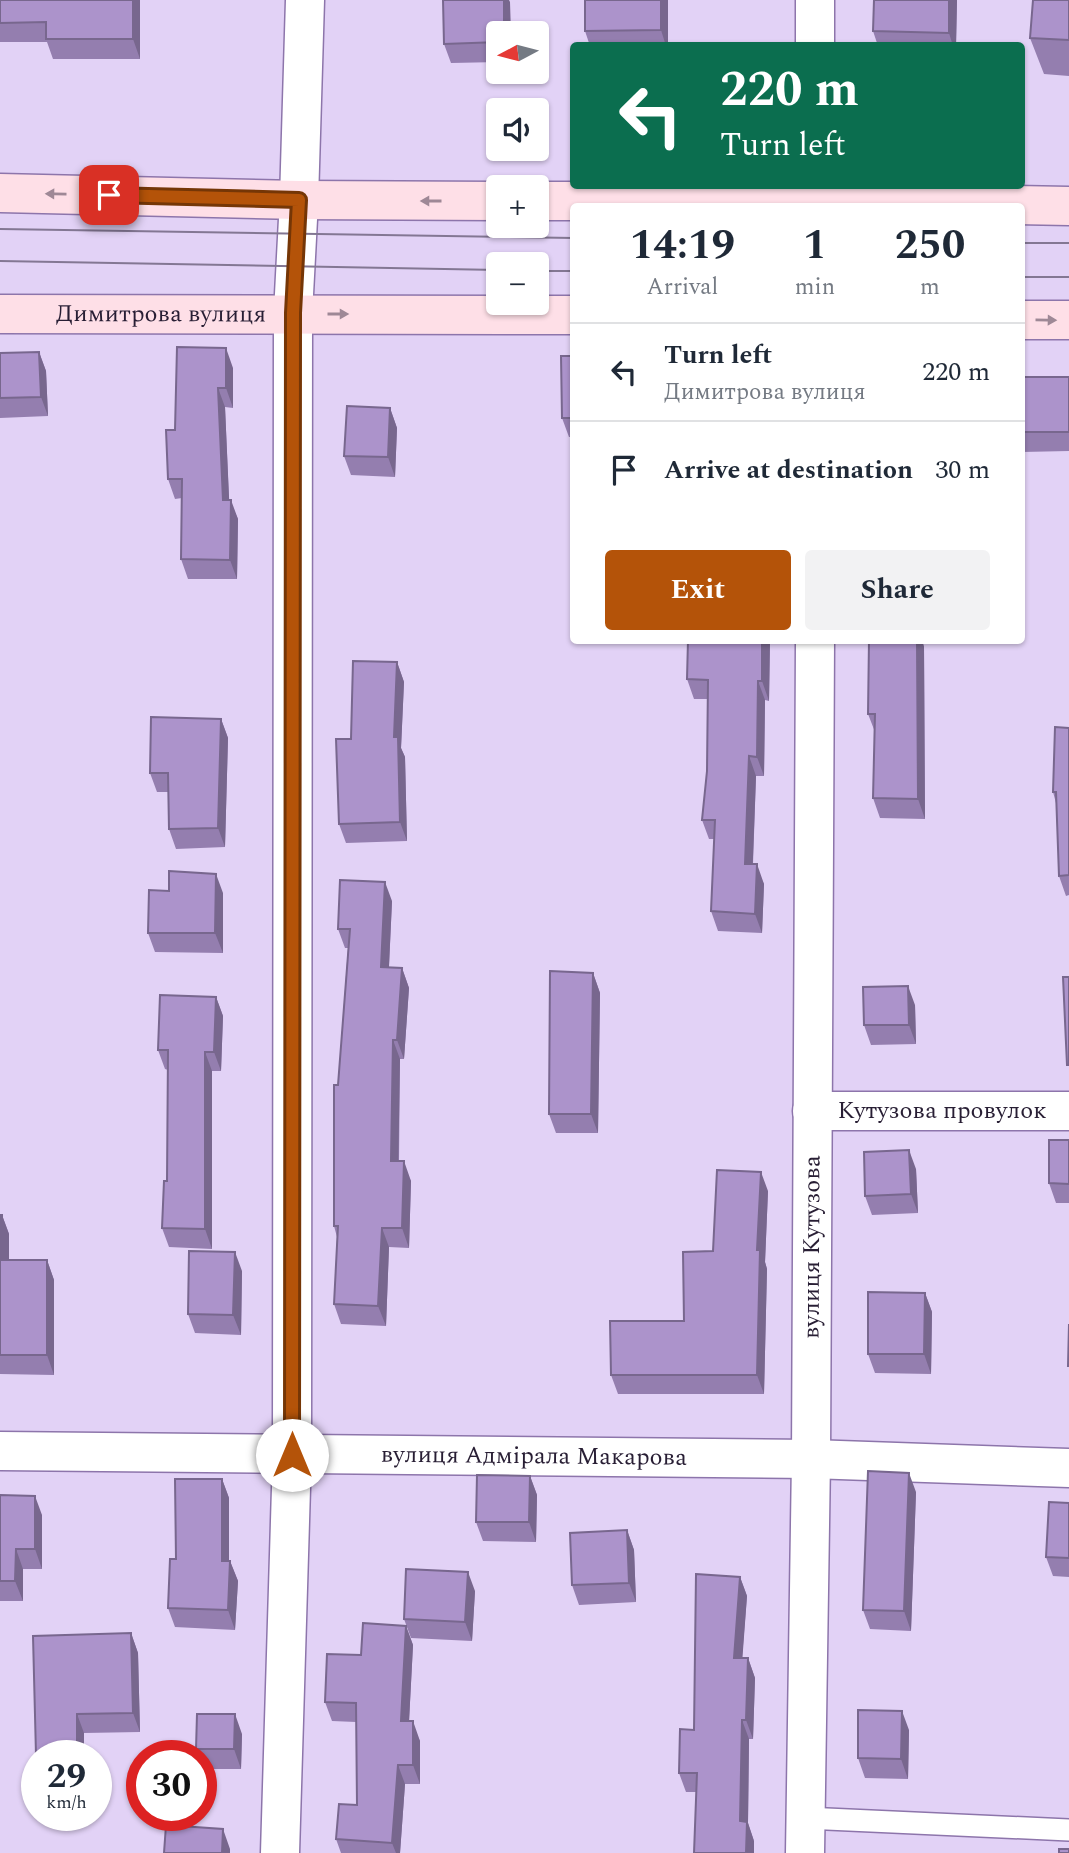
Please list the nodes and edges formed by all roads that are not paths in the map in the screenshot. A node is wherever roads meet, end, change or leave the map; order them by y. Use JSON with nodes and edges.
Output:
{"nodes":[{"id":1,"x":305,"y":0,"type":"edge"},
{"id":2,"x":815,"y":0,"type":"edge"},
{"id":3,"x":815,"y":42,"type":"edge"},
{"id":4,"x":0,"y":193,"type":"edge"},
{"id":5,"x":814,"y":198,"type":"edge"},
{"id":6,"x":299,"y":200,"type":"junction"},
{"id":7,"x":486,"y":201,"type":"edge"},
{"id":8,"x":549,"y":201,"type":"edge"},
{"id":9,"x":973,"y":203,"type":"edge"},
{"id":10,"x":1025,"y":205,"type":"edge"},
{"id":11,"x":1069,"y":206,"type":"edge"},
{"id":12,"x":293,"y":313,"type":"junction"},
{"id":13,"x":0,"y":314,"type":"edge"},
{"id":14,"x":570,"y":315,"type":"edge"},
{"id":15,"x":1025,"y":320,"type":"edge"},
{"id":16,"x":1069,"y":320,"type":"edge"},
{"id":17,"x":815,"y":644,"type":"edge"},
{"id":18,"x":813,"y":1111,"type":"junction"},
{"id":19,"x":1069,"y":1111,"type":"edge"},
{"id":20,"x":0,"y":1451,"type":"edge"},
{"id":21,"x":292,"y":1455,"type":"junction"},
{"id":22,"x":811,"y":1459,"type":"junction"},
{"id":23,"x":1069,"y":1468,"type":"edge"},
{"id":24,"x":1069,"y":1830,"type":"edge"},
{"id":25,"x":805,"y":1835,"type":"edge"},
{"id":26,"x":280,"y":1853,"type":"edge"}],
"edges":[{"from":1,"to":6,"type":"street"},
{"from":2,"to":3,"type":"street"},
{"from":6,"to":4,"type":"street","one_way":true},
{"from":5,"to":8,"type":"street"},
{"from":5,"to":9,"type":"street"},
{"from":7,"to":6,"type":"street","one_way":true},
{"from":6,"to":12,"type":"street"},
{"from":10,"to":11,"type":"street"},
{"from":12,"to":13,"type":"street","name":"Димитрова вулиця"},
{"from":12,"to":14,"type":"street","name":"Димитрова вулиця","one_way":true},
{"from":12,"to":21,"type":"street"},
{"from":15,"to":16,"type":"street","one_way":true},
{"from":17,"to":18,"type":"street","name":"вулиця Кутузова"},
{"from":18,"to":19,"type":"street","name":"Кутузова провулок"},
{"from":18,"to":22,"type":"street","name":"вулиця Кутузова"},
{"from":20,"to":21,"type":"street","name":"вулиця Адмірала Макарова"},
{"from":21,"to":22,"type":"street","name":"вулиця Адмірала Макарова"},
{"from":21,"to":26,"type":"street"},
{"from":22,"to":23,"type":"street","name":"вулиця Адмірала Макарова"},
{"from":22,"to":25,"type":"street","name":"вулиця Кутузова"},
{"from":24,"to":25,"type":"lane"}]}
